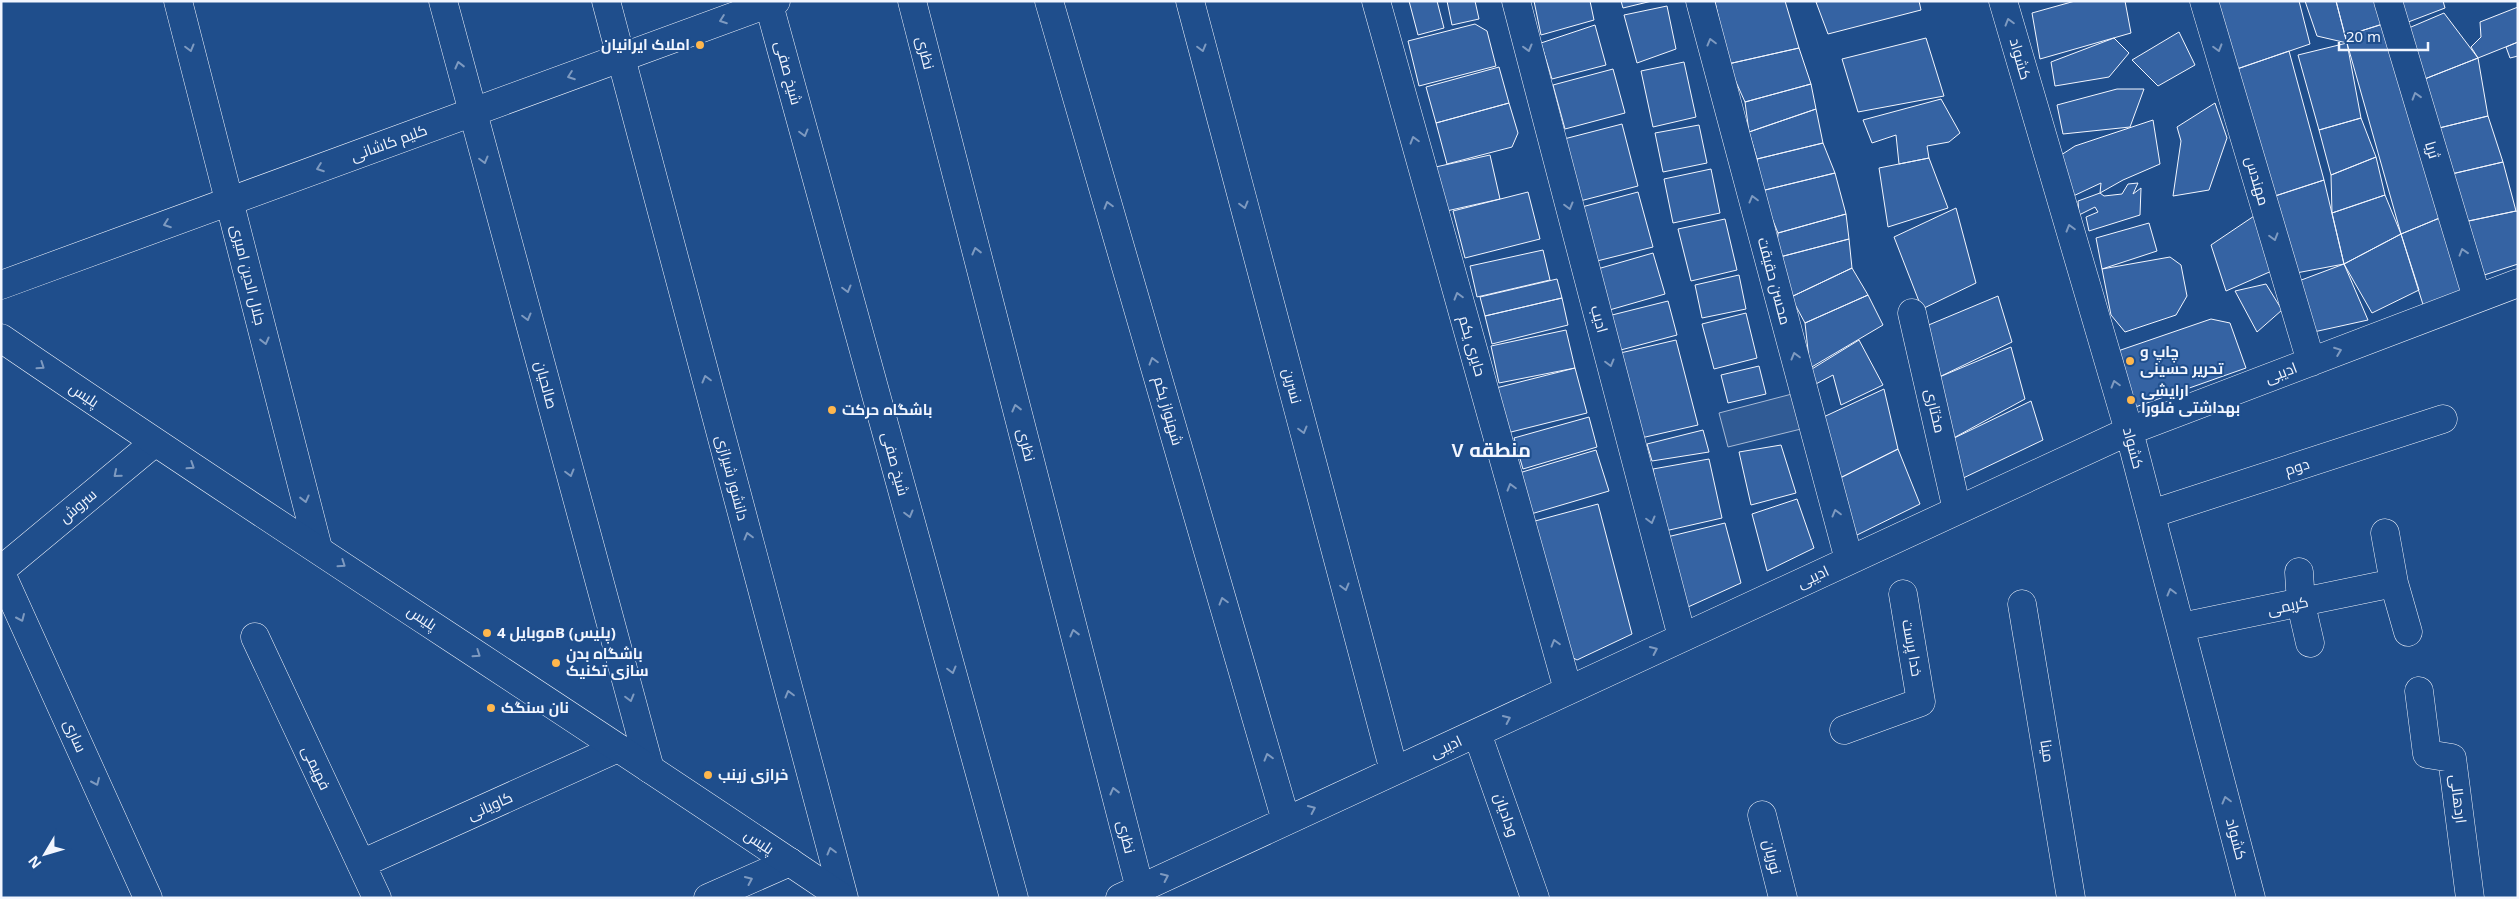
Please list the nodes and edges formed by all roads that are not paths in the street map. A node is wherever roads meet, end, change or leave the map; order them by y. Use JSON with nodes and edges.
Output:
{"nodes":[{"id":1,"x":178,"y":1,"type":"edge"},
{"id":2,"x":443,"y":1,"type":"edge"},
{"id":3,"x":606,"y":1,"type":"edge"},
{"id":4,"x":912,"y":1,"type":"edge"},
{"id":5,"x":1050,"y":1,"type":"edge"},
{"id":6,"x":1190,"y":1,"type":"edge"},
{"id":7,"x":1376,"y":1,"type":"edge"},
{"id":8,"x":1516,"y":1,"type":"edge"},
{"id":9,"x":1700,"y":1,"type":"edge"},
{"id":10,"x":2002,"y":1,"type":"edge"},
{"id":11,"x":2204,"y":1,"type":"edge"},
{"id":12,"x":2388,"y":1,"type":"edge"},
{"id":13,"x":771,"y":2,"type":"edge"},
{"id":14,"x":621,"y":58,"type":"junction"},
{"id":15,"x":472,"y":113,"type":"junction"},
{"id":16,"x":230,"y":201,"type":"junction"},
{"id":17,"x":2518,"y":283,"type":"edge"},
{"id":18,"x":1,"y":284,"type":"edge"},
{"id":19,"x":2477,"y":298,"type":"junction"},
{"id":20,"x":1912,"y":313,"type":"dead end"},
{"id":21,"x":1,"y":338,"type":"edge"},
{"id":22,"x":2311,"y":362,"type":"junction"},
{"id":23,"x":2443,"y":419,"type":"dead end"},
{"id":24,"x":2129,"y":431,"type":"junction"},
{"id":25,"x":154,"y":443,"type":"junction"},
{"id":26,"x":1957,"y":510,"type":"junction"},
{"id":27,"x":2151,"y":514,"type":"junction"},
{"id":28,"x":2385,"y":533,"type":"dead end"},
{"id":29,"x":318,"y":548,"type":"junction"},
{"id":30,"x":1849,"y":560,"type":"junction"},
{"id":31,"x":1,"y":572,"type":"edge"},
{"id":32,"x":2299,"y":572,"type":"dead end"},
{"id":33,"x":2394,"y":583,"type":"junction"},
{"id":34,"x":1903,"y":594,"type":"dead end"},
{"id":35,"x":2022,"y":604,"type":"dead end"},
{"id":36,"x":2301,"y":604,"type":"junction"},
{"id":37,"x":2181,"y":627,"type":"junction"},
{"id":38,"x":2408,"y":632,"type":"dead end"},
{"id":39,"x":255,"y":638,"type":"dead end"},
{"id":40,"x":1682,"y":638,"type":"junction"},
{"id":41,"x":2310,"y":643,"type":"dead end"},
{"id":42,"x":1568,"y":690,"type":"junction"},
{"id":43,"x":2420,"y":691,"type":"dead end"},
{"id":44,"x":1844,"y":730,"type":"dead end"},
{"id":45,"x":1476,"y":733,"type":"junction"},
{"id":46,"x":618,"y":748,"type":"junction"},
{"id":47,"x":650,"y":769,"type":"junction"},
{"id":48,"x":1394,"y":771,"type":"junction"},
{"id":49,"x":1762,"y":816,"type":"dead end"},
{"id":50,"x":1286,"y":821,"type":"junction"},
{"id":51,"x":790,"y":862,"type":"junction"},
{"id":52,"x":361,"y":864,"type":"junction"},
{"id":53,"x":1130,"y":893,"type":"edge"},
{"id":54,"x":148,"y":898,"type":"edge"},
{"id":55,"x":377,"y":898,"type":"edge"},
{"id":56,"x":708,"y":898,"type":"edge"},
{"id":57,"x":843,"y":898,"type":"edge"},
{"id":58,"x":1014,"y":898,"type":"edge"},
{"id":59,"x":1535,"y":898,"type":"edge"},
{"id":60,"x":1783,"y":898,"type":"edge"},
{"id":61,"x":2071,"y":898,"type":"edge"},
{"id":62,"x":2252,"y":898,"type":"edge"},
{"id":63,"x":2470,"y":898,"type":"edge"}],
"edges":[{"from":1,"to":16,"type":"street","name":"جلال الدین امیری","one_way":true},
{"from":15,"to":2,"type":"street","name":"صالحیان","one_way":true},
{"from":3,"to":14,"type":"street","name":"دانشور شیرازی"},
{"from":53,"to":4,"type":"street","name":"نظری","one_way":true},
{"from":50,"to":5,"type":"street","name":"شهنواز یکم","one_way":true},
{"from":6,"to":48,"type":"street","name":"نسرین","one_way":true},
{"from":42,"to":7,"type":"street","name":"حایری یکم","one_way":true},
{"from":8,"to":40,"type":"street","name":"ادیب","one_way":true},
{"from":30,"to":9,"type":"street","name":"محسن حقیقت","one_way":true},
{"from":24,"to":10,"type":"street","name":"کشواد","one_way":true},
{"from":11,"to":22,"type":"street","name":"مهندس","one_way":true},
{"from":19,"to":12,"type":"street","name":"ثریا","one_way":true},
{"from":13,"to":14,"type":"street","name":"کلیم کاشانی","one_way":true},
{"from":13,"to":58,"type":"street","name":"شیخ صفی","one_way":true},
{"from":14,"to":15,"type":"street","name":"کلیم کاشانی","one_way":true},
{"from":57,"to":14,"type":"street","name":"دانشور شیرازی","one_way":true},
{"from":15,"to":16,"type":"street","name":"کلیم کاشانی","one_way":true},
{"from":15,"to":47,"type":"street","name":"صالحیان","one_way":true},
{"from":16,"to":18,"type":"street","name":"کلیم کاشانی","one_way":true},
{"from":16,"to":29,"type":"street","name":"جلال الدین امیری","one_way":true},
{"from":17,"to":19,"type":"street","name":"ادیبی"},
{"from":22,"to":19,"type":"street","name":"ادیبی","one_way":true},
{"from":20,"to":26,"type":"street","name":"مختاری"},
{"from":21,"to":25,"type":"street","name":"پلیس","one_way":true},
{"from":22,"to":24,"type":"street","name":"ادیبی"},
{"from":23,"to":27,"type":"street","name":"دوم"},
{"from":24,"to":26,"type":"street","name":"ادیبی"},
{"from":24,"to":27,"type":"street","name":"کشواد"},
{"from":25,"to":29,"type":"street","name":"پلیس","one_way":true},
{"from":25,"to":31,"type":"street","name":"سروش","one_way":true},
{"from":26,"to":30,"type":"street","name":"ادیبی"},
{"from":37,"to":27,"type":"street","name":"کشواد","one_way":true},
{"from":28,"to":33,"type":"street"},
{"from":29,"to":46,"type":"street","name":"پلیس","one_way":true},
{"from":30,"to":40,"type":"street","name":"ادیبی"},
{"from":31,"to":54,"type":"street","name":"ساری","one_way":true},
{"from":32,"to":36,"type":"street"},
{"from":33,"to":36,"type":"street","name":"کریمی"},
{"from":33,"to":38,"type":"street"},
{"from":34,"to":44,"type":"street","name":"خدا پرست"},
{"from":35,"to":61,"type":"street","name":"مینا"},
{"from":36,"to":37,"type":"street","name":"کریمی"},
{"from":36,"to":41,"type":"street"},
{"from":62,"to":37,"type":"street","name":"کشواد","one_way":true},
{"from":39,"to":52,"type":"street","name":"فهیمی"},
{"from":42,"to":40,"type":"street","name":"ادیبی","one_way":true},
{"from":45,"to":42,"type":"street","name":"ادیبی","one_way":true},
{"from":43,"to":63,"type":"street","name":"اردهالی"},
{"from":45,"to":48,"type":"street","name":"ادیبی"},
{"from":45,"to":59,"type":"street","name":"ودادیان"},
{"from":46,"to":47,"type":"street","name":"پلیس"},
{"from":46,"to":52,"type":"street","name":"کاویانی"},
{"from":47,"to":51,"type":"street","name":"پلیس"},
{"from":50,"to":48,"type":"street","name":"ادیبی","one_way":true},
{"from":49,"to":60,"type":"street","name":"نوریان"},
{"from":53,"to":50,"type":"street","name":"ادیبی","one_way":true},
{"from":56,"to":51,"type":"street","one_way":true},
{"from":51,"to":57,"type":"street","name":"پلیس"},
{"from":52,"to":55,"type":"street","name":"فهیمی"}]}
